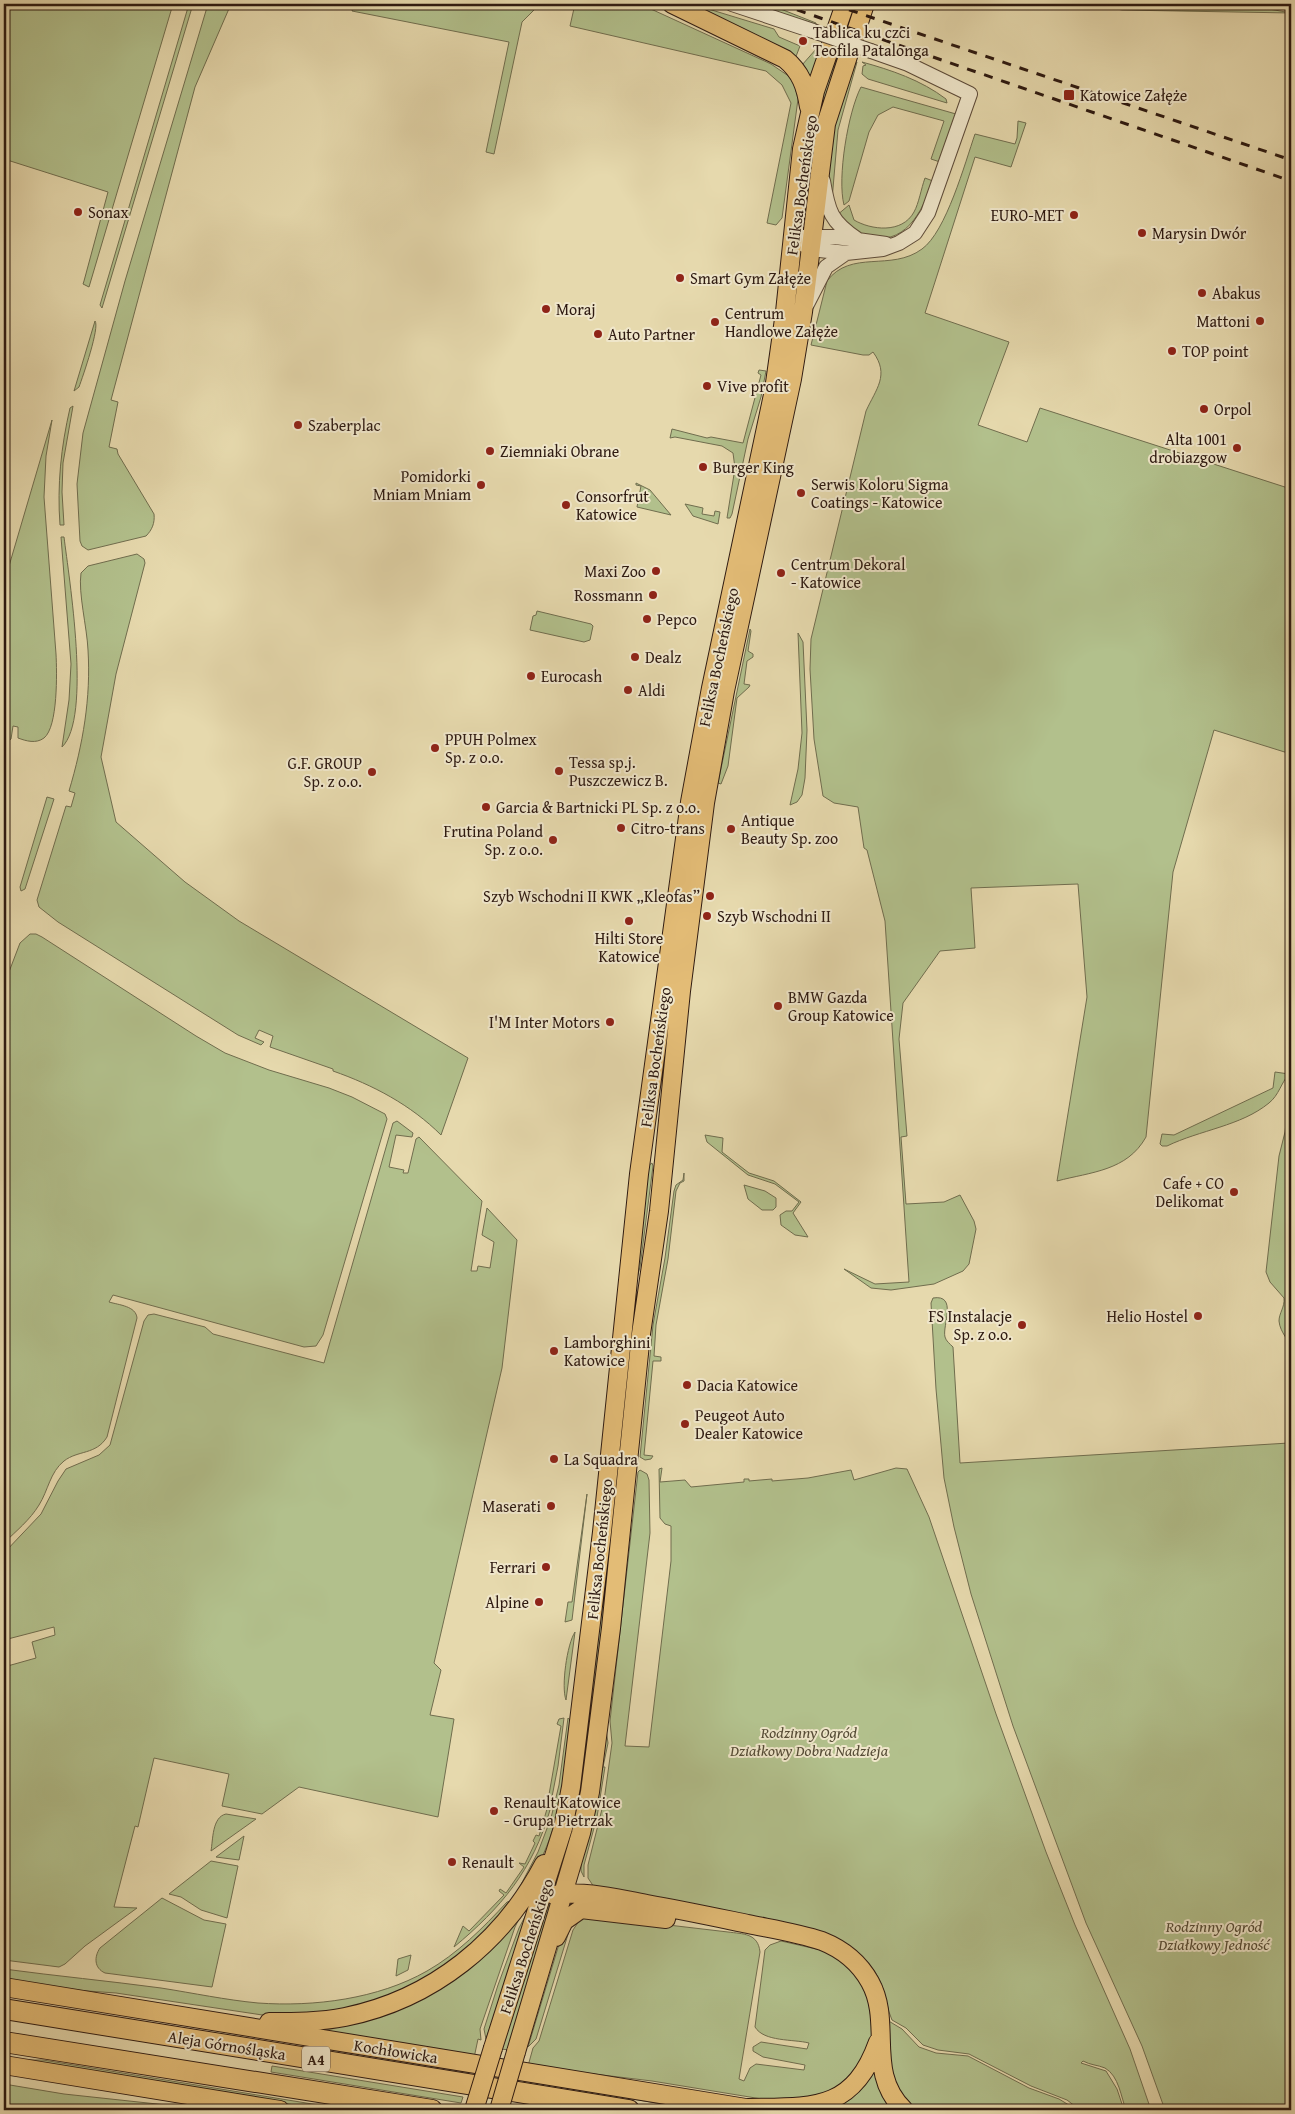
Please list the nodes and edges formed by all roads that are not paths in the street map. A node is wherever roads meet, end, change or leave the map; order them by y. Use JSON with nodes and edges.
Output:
{"nodes":[{"id":1,"x":672,"y":4,"type":"edge"},
{"id":2,"x":732,"y":4,"type":"edge"},
{"id":3,"x":845,"y":4,"type":"edge"},
{"id":4,"x":865,"y":4,"type":"edge"},
{"id":5,"x":810,"y":111,"type":"junction"},
{"id":6,"x":819,"y":166,"type":"junction"},
{"id":7,"x":792,"y":238,"type":"junction"},
{"id":8,"x":857,"y":240,"type":"junction"},
{"id":9,"x":812,"y":242,"type":"junction"},
{"id":10,"x":892,"y":245,"type":"junction"},
{"id":11,"x":846,"y":253,"type":"junction"},
{"id":12,"x":803,"y":312,"type":"junction"},
{"id":13,"x":563,"y":1828,"type":"junction"},
{"id":14,"x":572,"y":1862,"type":"junction"},
{"id":15,"x":584,"y":1892,"type":"junction"},
{"id":16,"x":562,"y":1894,"type":"junction"},
{"id":17,"x":538,"y":1907,"type":"junction"},
{"id":18,"x":798,"y":1935,"type":"junction"},
{"id":19,"x":540,"y":1971,"type":"junction"},
{"id":20,"x":4,"y":1987,"type":"edge"},
{"id":21,"x":4,"y":2009,"type":"edge"},
{"id":22,"x":218,"y":2022,"type":"junction"},
{"id":23,"x":880,"y":2037,"type":"junction"},
{"id":24,"x":4,"y":2042,"type":"edge"},
{"id":25,"x":4,"y":2054,"type":"edge"},
{"id":26,"x":84,"y":2056,"type":"junction"},
{"id":27,"x":4,"y":2065,"type":"edge"},
{"id":28,"x":751,"y":2109,"type":"edge"},
{"id":29,"x":280,"y":2110,"type":"edge"},
{"id":30,"x":432,"y":2110,"type":"edge"},
{"id":31,"x":474,"y":2110,"type":"edge"},
{"id":32,"x":499,"y":2110,"type":"edge"},
{"id":33,"x":628,"y":2110,"type":"edge"},
{"id":34,"x":904,"y":2110,"type":"edge"}],
"edges":[{"from":1,"to":5,"type":"main road"},
{"from":2,"to":10,"type":"street","bridge":true},
{"from":3,"to":5,"type":"main road","name":"Feliksa Bocheńskiego"},
{"from":4,"to":6,"type":"main road","name":"Feliksa Bocheńskiego"},
{"from":5,"to":7,"type":"main road","name":"Feliksa Bocheńskiego"},
{"from":6,"to":8,"type":"street"},
{"from":6,"to":9,"type":"main road","name":"Feliksa Bocheńskiego"},
{"from":7,"to":9,"type":"street"},
{"from":7,"to":13,"type":"main road","name":"Feliksa Bocheńskiego"},
{"from":8,"to":9,"type":"street"},
{"from":8,"to":10,"type":"street"},
{"from":9,"to":11,"type":"street"},
{"from":9,"to":12,"type":"main road","name":"Feliksa Bocheńskiego"},
{"from":10,"to":11,"type":"street"},
{"from":11,"to":12,"type":"street"},
{"from":12,"to":14,"type":"main road","name":"Feliksa Bocheńskiego"},
{"from":13,"to":17,"type":"main road","name":"Feliksa Bocheńskiego"},
{"from":13,"to":22,"type":"main road"},
{"from":14,"to":15,"type":"main road"},
{"from":14,"to":16,"type":"main road","name":"Feliksa Bocheńskiego"},
{"from":15,"to":16,"type":"main road"},
{"from":15,"to":18,"type":"main road"},
{"from":16,"to":17,"type":"main road"},
{"from":16,"to":19,"type":"main road","name":"Feliksa Bocheńskiego"},
{"from":17,"to":31,"type":"main road","name":"Feliksa Bocheńskiego","bridge":true},
{"from":18,"to":19,"type":"main road"},
{"from":18,"to":23,"type":"main road"},
{"from":19,"to":32,"type":"main road","name":"Feliksa Bocheńskiego","bridge":true},
{"from":20,"to":22,"type":"main road","name":"Kochłowicka"},
{"from":21,"to":33,"type":"highway","name":"Aleja Górnośląska","number":"A4"},
{"from":22,"to":28,"type":"main road","name":"Kochłowicka"},
{"from":23,"to":28,"type":"main road","name":"Kochłowicka"},
{"from":23,"to":34,"type":"main road"},
{"from":24,"to":26,"type":"highway","name":"Aleja Górnośląska","number":"A4"},
{"from":25,"to":26,"type":"highway"},
{"from":26,"to":30,"type":"highway","name":"Aleja Górnośląska","number":"A4"},
{"from":27,"to":29,"type":"main road"}]}
